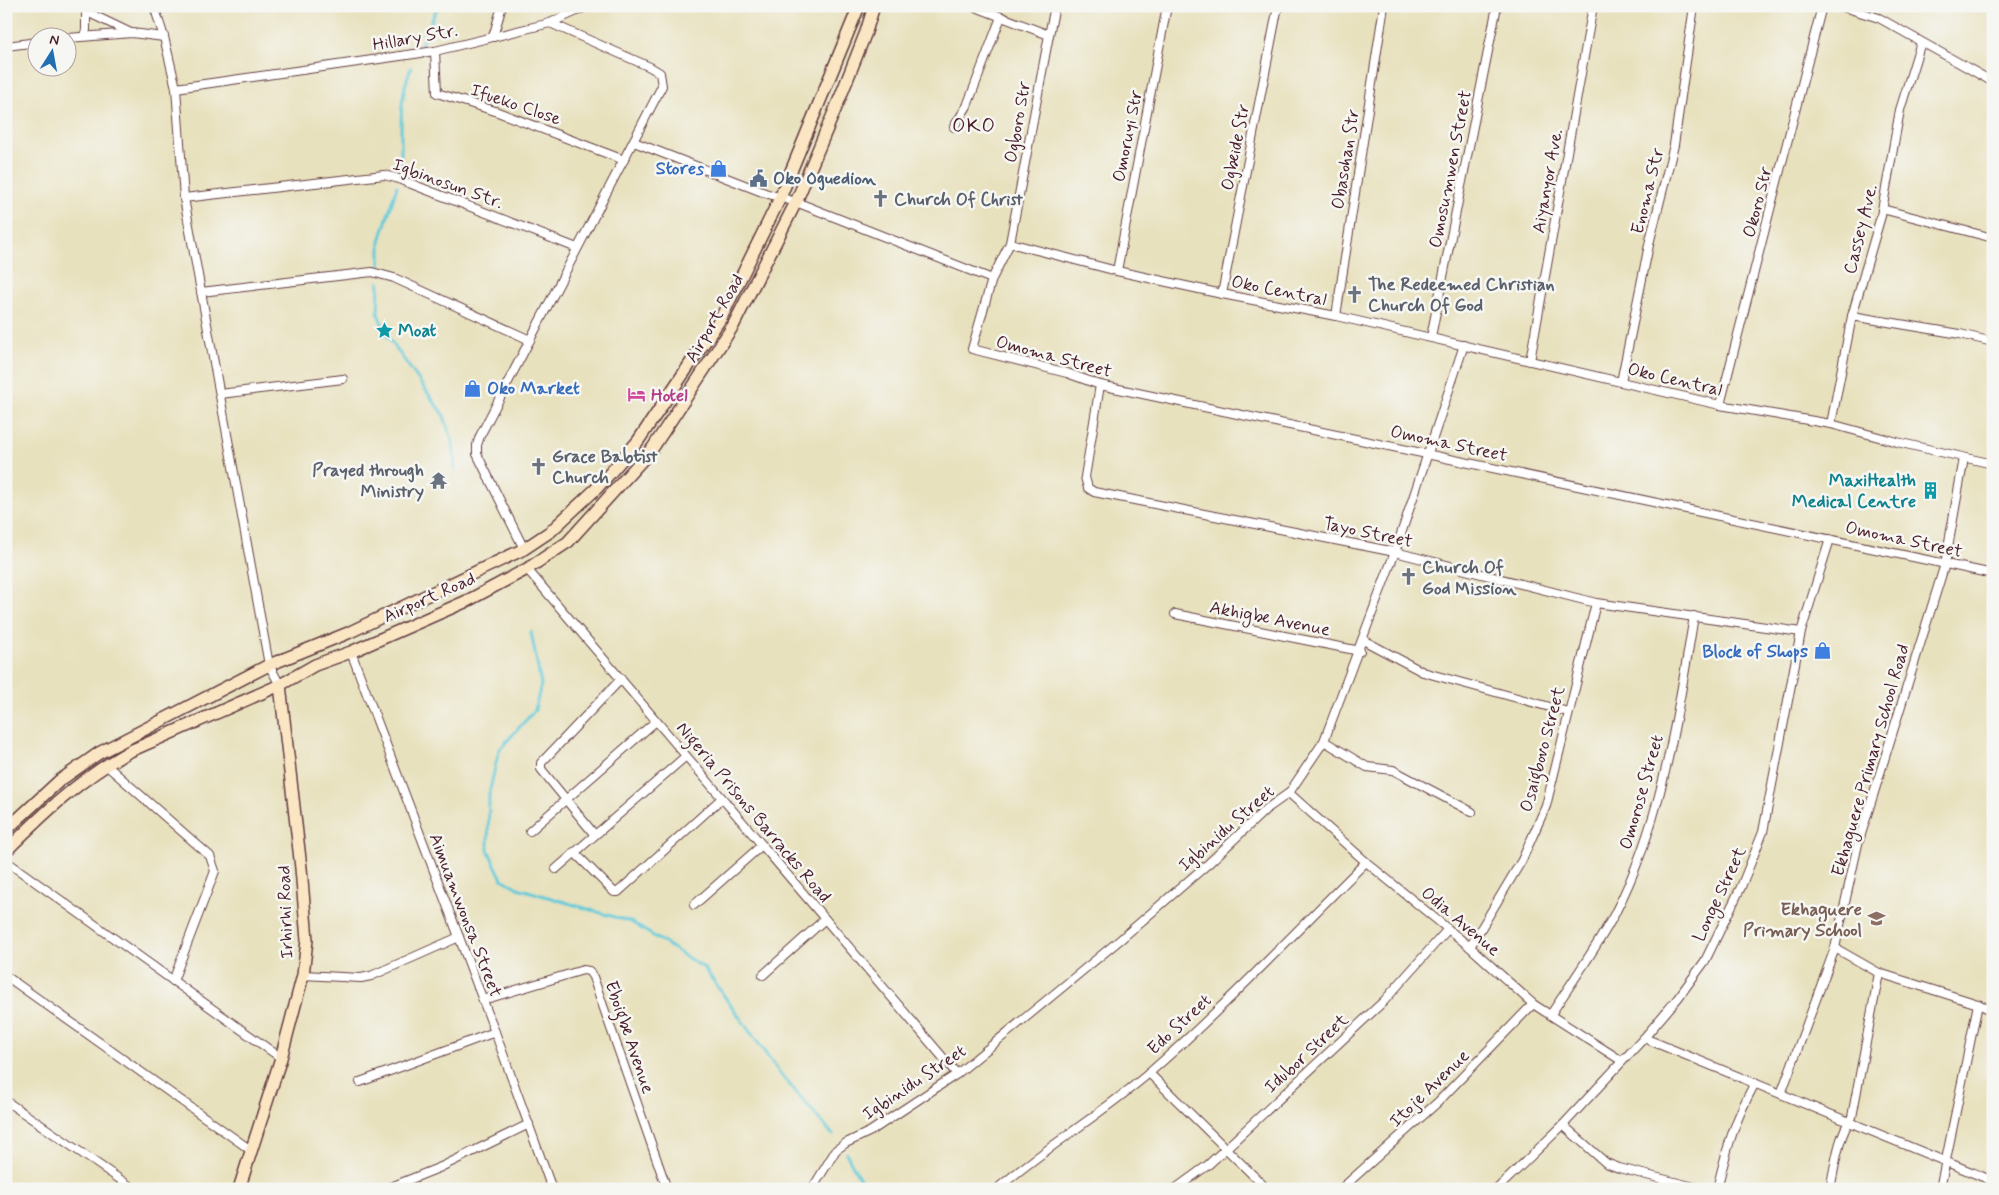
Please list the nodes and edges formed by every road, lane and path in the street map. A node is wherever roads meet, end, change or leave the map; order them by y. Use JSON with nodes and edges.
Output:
{"nodes":[{"id":1,"x":154,"y":6,"type":"edge"},
{"id":2,"x":502,"y":6,"type":"edge"},
{"id":3,"x":588,"y":6,"type":"edge"},
{"id":4,"x":859,"y":6,"type":"edge"},
{"id":5,"x":874,"y":6,"type":"edge"},
{"id":6,"x":973,"y":6,"type":"edge"},
{"id":7,"x":1056,"y":6,"type":"edge"},
{"id":8,"x":1167,"y":6,"type":"edge"},
{"id":9,"x":1278,"y":6,"type":"edge"},
{"id":10,"x":1384,"y":6,"type":"edge"},
{"id":11,"x":1497,"y":6,"type":"edge"},
{"id":12,"x":1593,"y":6,"type":"edge"},
{"id":13,"x":1694,"y":6,"type":"edge"},
{"id":14,"x":1822,"y":6,"type":"edge"},
{"id":15,"x":1840,"y":6,"type":"edge"},
{"id":16,"x":87,"y":9,"type":"edge"},
{"id":17,"x":1001,"y":17,"type":"junction"},
{"id":18,"x":550,"y":23,"type":"junction"},
{"id":19,"x":132,"y":33,"type":"junction"},
{"id":20,"x":1049,"y":35,"type":"junction"},
{"id":21,"x":84,"y":36,"type":"junction"},
{"id":22,"x":493,"y":36,"type":"junction"},
{"id":23,"x":78,"y":37,"type":"edge"},
{"id":24,"x":164,"y":37,"type":"junction"},
{"id":25,"x":1921,"y":42,"type":"junction"},
{"id":26,"x":28,"y":43,"type":"edge"},
{"id":27,"x":6,"y":46,"type":"edge"},
{"id":28,"x":435,"y":51,"type":"junction"},
{"id":29,"x":1993,"y":82,"type":"edge"},
{"id":30,"x":176,"y":88,"type":"junction"},
{"id":31,"x":954,"y":127,"type":"dead end"},
{"id":32,"x":634,"y":142,"type":"junction"},
{"id":33,"x":624,"y":160,"type":"junction"},
{"id":34,"x":184,"y":198,"type":"junction"},
{"id":35,"x":780,"y":198,"type":"junction"},
{"id":36,"x":796,"y":202,"type":"junction"},
{"id":37,"x":1882,"y":210,"type":"junction"},
{"id":38,"x":1993,"y":238,"type":"edge"},
{"id":39,"x":1010,"y":243,"type":"junction"},
{"id":40,"x":577,"y":248,"type":"junction"},
{"id":41,"x":1117,"y":271,"type":"junction"},
{"id":42,"x":992,"y":279,"type":"junction"},
{"id":43,"x":201,"y":292,"type":"junction"},
{"id":44,"x":1222,"y":294,"type":"junction"},
{"id":45,"x":1336,"y":316,"type":"junction"},
{"id":46,"x":1852,"y":316,"type":"junction"},
{"id":47,"x":1431,"y":337,"type":"junction"},
{"id":48,"x":530,"y":340,"type":"junction"},
{"id":49,"x":1993,"y":342,"type":"edge"},
{"id":50,"x":1464,"y":345,"type":"junction"},
{"id":51,"x":1530,"y":361,"type":"junction"},
{"id":52,"x":343,"y":379,"type":"dead end"},
{"id":53,"x":1621,"y":382,"type":"junction"},
{"id":54,"x":1100,"y":385,"type":"junction"},
{"id":55,"x":220,"y":394,"type":"junction"},
{"id":56,"x":1720,"y":405,"type":"junction"},
{"id":57,"x":1831,"y":424,"type":"junction"},
{"id":58,"x":1428,"y":454,"type":"junction"},
{"id":59,"x":1964,"y":458,"type":"junction"},
{"id":60,"x":1993,"y":464,"type":"edge"},
{"id":61,"x":1830,"y":539,"type":"junction"},
{"id":62,"x":524,"y":549,"type":"junction"},
{"id":63,"x":1396,"y":552,"type":"junction"},
{"id":64,"x":1944,"y":564,"type":"junction"},
{"id":65,"x":528,"y":569,"type":"junction"},
{"id":66,"x":1993,"y":574,"type":"edge"},
{"id":67,"x":1596,"y":603,"type":"junction"},
{"id":68,"x":1175,"y":614,"type":"dead end"},
{"id":69,"x":1694,"y":616,"type":"junction"},
{"id":70,"x":1801,"y":632,"type":"junction"},
{"id":71,"x":1363,"y":640,"type":"junction"},
{"id":72,"x":1360,"y":651,"type":"junction"},
{"id":73,"x":351,"y":652,"type":"junction"},
{"id":74,"x":269,"y":665,"type":"junction"},
{"id":75,"x":621,"y":679,"type":"junction"},
{"id":76,"x":280,"y":685,"type":"junction"},
{"id":77,"x":1568,"y":712,"type":"junction"},
{"id":78,"x":656,"y":721,"type":"junction"},
{"id":79,"x":1324,"y":742,"type":"junction"},
{"id":80,"x":686,"y":756,"type":"junction"},
{"id":81,"x":106,"y":765,"type":"junction"},
{"id":82,"x":1289,"y":793,"type":"junction"},
{"id":83,"x":722,"y":798,"type":"junction"},
{"id":84,"x":566,"y":800,"type":"junction"},
{"id":85,"x":1472,"y":812,"type":"dead end"},
{"id":86,"x":6,"y":830,"type":"edge"},
{"id":87,"x":530,"y":831,"type":"dead end"},
{"id":88,"x":594,"y":834,"type":"junction"},
{"id":89,"x":762,"y":845,"type":"junction"},
{"id":90,"x":6,"y":851,"type":"edge"},
{"id":91,"x":574,"y":852,"type":"junction"},
{"id":92,"x":6,"y":861,"type":"edge"},
{"id":93,"x":1366,"y":862,"type":"junction"},
{"id":94,"x":556,"y":869,"type":"dead end"},
{"id":95,"x":694,"y":905,"type":"dead end"},
{"id":96,"x":825,"y":919,"type":"junction"},
{"id":97,"x":1448,"y":929,"type":"junction"},
{"id":98,"x":459,"y":937,"type":"junction"},
{"id":99,"x":1470,"y":947,"type":"junction"},
{"id":100,"x":1835,"y":948,"type":"junction"},
{"id":101,"x":1879,"y":973,"type":"junction"},
{"id":102,"x":304,"y":975,"type":"junction"},
{"id":103,"x":763,"y":975,"type":"dead end"},
{"id":104,"x":6,"y":976,"type":"edge"},
{"id":105,"x":173,"y":981,"type":"junction"},
{"id":106,"x":483,"y":1000,"type":"junction"},
{"id":107,"x":1533,"y":1004,"type":"junction"},
{"id":108,"x":1978,"y":1004,"type":"junction"},
{"id":109,"x":1993,"y":1011,"type":"edge"},
{"id":110,"x":1551,"y":1014,"type":"junction"},
{"id":111,"x":495,"y":1032,"type":"junction"},
{"id":112,"x":1644,"y":1038,"type":"junction"},
{"id":113,"x":281,"y":1058,"type":"junction"},
{"id":114,"x":1622,"y":1061,"type":"junction"},
{"id":115,"x":1149,"y":1073,"type":"junction"},
{"id":116,"x":958,"y":1074,"type":"junction"},
{"id":117,"x":360,"y":1082,"type":"dead end"},
{"id":118,"x":1754,"y":1083,"type":"junction"},
{"id":119,"x":1781,"y":1094,"type":"junction"},
{"id":120,"x":6,"y":1101,"type":"edge"},
{"id":121,"x":1848,"y":1122,"type":"junction"},
{"id":122,"x":529,"y":1124,"type":"junction"},
{"id":123,"x":1563,"y":1125,"type":"junction"},
{"id":124,"x":1227,"y":1148,"type":"junction"},
{"id":125,"x":252,"y":1151,"type":"junction"},
{"id":126,"x":1947,"y":1162,"type":"junction"},
{"id":127,"x":1993,"y":1181,"type":"edge"},
{"id":128,"x":134,"y":1189,"type":"edge"},
{"id":129,"x":239,"y":1189,"type":"edge"},
{"id":130,"x":386,"y":1189,"type":"edge"},
{"id":131,"x":552,"y":1189,"type":"edge"},
{"id":132,"x":667,"y":1189,"type":"edge"},
{"id":133,"x":812,"y":1189,"type":"edge"},
{"id":134,"x":997,"y":1189,"type":"edge"},
{"id":135,"x":1175,"y":1189,"type":"edge"},
{"id":136,"x":1267,"y":1189,"type":"edge"},
{"id":137,"x":1341,"y":1189,"type":"edge"},
{"id":138,"x":1497,"y":1189,"type":"edge"},
{"id":139,"x":1702,"y":1189,"type":"edge"},
{"id":140,"x":1717,"y":1189,"type":"edge"},
{"id":141,"x":1830,"y":1189,"type":"edge"},
{"id":142,"x":1940,"y":1189,"type":"edge"}],
"edges":[{"from":1,"to":24,"type":"street"},
{"from":2,"to":22,"type":"street"},
{"from":3,"to":18,"type":"street","name":"Hillary Str."},
{"from":4,"to":35,"type":"main road","name":"Airport Road"},
{"from":5,"to":36,"type":"main road","name":"Airport Road"},
{"from":6,"to":17,"type":"street"},
{"from":7,"to":20,"type":"street","name":"Ogboro Str"},
{"from":8,"to":41,"type":"street","name":"Omoruyi Str"},
{"from":9,"to":44,"type":"street","name":"Ogbeide Str"},
{"from":10,"to":45,"type":"street","name":"Obasohan Str"},
{"from":11,"to":47,"type":"street","name":"Omosumwen Street"},
{"from":12,"to":51,"type":"street","name":"Aiyanyor Ave."},
{"from":13,"to":53,"type":"street","name":"Enoma Str"},
{"from":14,"to":56,"type":"street","name":"Okoro Str"},
{"from":15,"to":25,"type":"street"},
{"from":16,"to":19,"type":"street"},
{"from":16,"to":21,"type":"street"},
{"from":17,"to":20,"type":"street"},
{"from":17,"to":31,"type":"street"},
{"from":18,"to":22,"type":"street","name":"Hillary Str."},
{"from":18,"to":32,"type":"street"},
{"from":19,"to":21,"type":"street"},
{"from":19,"to":24,"type":"street"},
{"from":20,"to":39,"type":"street","name":"Ogboro Str"},
{"from":21,"to":23,"type":"street"},
{"from":22,"to":28,"type":"street","name":"Hillary Str."},
{"from":24,"to":30,"type":"street"},
{"from":25,"to":29,"type":"street"},
{"from":25,"to":37,"type":"street","name":"Cassey Ave."},
{"from":26,"to":27,"type":"street"},
{"from":28,"to":30,"type":"street","name":"Hillary Str."},
{"from":28,"to":33,"type":"street","name":"Ifueko Close"},
{"from":30,"to":34,"type":"street"},
{"from":32,"to":33,"type":"street"},
{"from":32,"to":35,"type":"street"},
{"from":33,"to":40,"type":"street"},
{"from":34,"to":40,"type":"street","name":"Igbinosun Str."},
{"from":34,"to":43,"type":"street"},
{"from":35,"to":36,"type":"street"},
{"from":35,"to":62,"type":"main road","name":"Airport Road"},
{"from":36,"to":42,"type":"street"},
{"from":36,"to":65,"type":"main road","name":"Airport Road"},
{"from":37,"to":38,"type":"street"},
{"from":37,"to":46,"type":"street","name":"Cassey Ave."},
{"from":39,"to":41,"type":"street","name":"Oko Central"},
{"from":39,"to":42,"type":"street"},
{"from":40,"to":48,"type":"street"},
{"from":41,"to":44,"type":"street","name":"Oko Central"},
{"from":42,"to":54,"type":"street","name":"Omoma Street"},
{"from":43,"to":48,"type":"street"},
{"from":43,"to":55,"type":"street"},
{"from":44,"to":45,"type":"street","name":"Oko Central"},
{"from":45,"to":47,"type":"street","name":"Oko Central"},
{"from":46,"to":49,"type":"street"},
{"from":46,"to":57,"type":"street","name":"Cassey Ave."},
{"from":47,"to":50,"type":"street","name":"Oko Central"},
{"from":48,"to":62,"type":"street"},
{"from":50,"to":51,"type":"street","name":"Oko Central"},
{"from":50,"to":58,"type":"street","name":"Igbinidu Street"},
{"from":51,"to":53,"type":"street","name":"Oko Central"},
{"from":52,"to":55,"type":"street"},
{"from":53,"to":56,"type":"street","name":"Oko Central"},
{"from":54,"to":58,"type":"street","name":"Omoma Street"},
{"from":54,"to":63,"type":"street","name":"Tayo Street"},
{"from":55,"to":74,"type":"street"},
{"from":56,"to":57,"type":"street","name":"Oko Central"},
{"from":57,"to":59,"type":"street","name":"Oko Central"},
{"from":58,"to":61,"type":"street","name":"Omoma Street"},
{"from":58,"to":63,"type":"street","name":"Igbinidu Street"},
{"from":59,"to":60,"type":"street","name":"Oko Central"},
{"from":59,"to":64,"type":"street","name":"Ekhaguere Primary School Road"},
{"from":61,"to":64,"type":"street","name":"Omoma Street"},
{"from":61,"to":70,"type":"street","name":"Longe Street"},
{"from":62,"to":74,"type":"main road","name":"Airport Road"},
{"from":63,"to":67,"type":"street","name":"Tayo Street"},
{"from":63,"to":71,"type":"street","name":"Igbinidu Street"},
{"from":64,"to":66,"type":"street","name":"Omoma Street"},
{"from":64,"to":100,"type":"street","name":"Ekhaguere Primary School Road"},
{"from":65,"to":73,"type":"main road","name":"Airport Road"},
{"from":65,"to":75,"type":"street","name":"Nigeria Prisons Barracks Road"},
{"from":67,"to":69,"type":"street","name":"Tayo Street"},
{"from":67,"to":77,"type":"street","name":"Osaigbovo Street"},
{"from":68,"to":72,"type":"street","name":"Akhigbe Avenue"},
{"from":69,"to":70,"type":"street","name":"Tayo Street"},
{"from":69,"to":110,"type":"street","name":"Omorose Street"},
{"from":70,"to":112,"type":"street","name":"Longe Street"},
{"from":71,"to":72,"type":"street","name":"Igbinidu Street"},
{"from":71,"to":77,"type":"street"},
{"from":72,"to":79,"type":"street","name":"Igbinidu Street"},
{"from":73,"to":76,"type":"main road","name":"Airport Road"},
{"from":73,"to":98,"type":"street","name":"Aimuamwonsa Street"},
{"from":74,"to":76,"type":"street"},
{"from":74,"to":86,"type":"main road","name":"Airport Road"},
{"from":75,"to":78,"type":"street","name":"Nigeria Prisons Barracks Road"},
{"from":75,"to":84,"type":"street"},
{"from":76,"to":81,"type":"main road","name":"Airport Road"},
{"from":76,"to":102,"type":"main road","name":"Irhirhi Road"},
{"from":77,"to":99,"type":"street","name":"Osaigbovo Street"},
{"from":78,"to":80,"type":"street","name":"Nigeria Prisons Barracks Road"},
{"from":78,"to":84,"type":"street"},
{"from":79,"to":82,"type":"street","name":"Igbinidu Street"},
{"from":79,"to":85,"type":"street"},
{"from":80,"to":83,"type":"street","name":"Nigeria Prisons Barracks Road"},
{"from":80,"to":88,"type":"street"},
{"from":81,"to":90,"type":"main road","name":"Airport Road"},
{"from":81,"to":105,"type":"street"},
{"from":82,"to":93,"type":"street","name":"Odia Avenue"},
{"from":82,"to":116,"type":"street","name":"Igbinidu Street"},
{"from":83,"to":89,"type":"street","name":"Nigeria Prisons Barracks Road"},
{"from":83,"to":91,"type":"street"},
{"from":84,"to":87,"type":"street"},
{"from":84,"to":88,"type":"street"},
{"from":88,"to":91,"type":"street"},
{"from":89,"to":95,"type":"street"},
{"from":89,"to":96,"type":"street","name":"Nigeria Prisons Barracks Road"},
{"from":91,"to":94,"type":"street"},
{"from":92,"to":105,"type":"street"},
{"from":93,"to":97,"type":"street","name":"Odia Avenue"},
{"from":93,"to":115,"type":"street","name":"Edo Street"},
{"from":96,"to":103,"type":"street"},
{"from":96,"to":116,"type":"street","name":"Nigeria Prisons Barracks Road"},
{"from":97,"to":99,"type":"street","name":"Odia Avenue"},
{"from":97,"to":124,"type":"street","name":"Idubor Street"},
{"from":98,"to":102,"type":"street"},
{"from":98,"to":106,"type":"street","name":"Aimuamwonsa Street"},
{"from":99,"to":107,"type":"street","name":"Odia Avenue"},
{"from":100,"to":101,"type":"street"},
{"from":100,"to":119,"type":"street","name":"Ekhaguere Primary School Road"},
{"from":101,"to":108,"type":"street"},
{"from":101,"to":121,"type":"street"},
{"from":102,"to":113,"type":"main road","name":"Irhirhi Road"},
{"from":104,"to":125,"type":"street"},
{"from":105,"to":113,"type":"street"},
{"from":106,"to":111,"type":"street","name":"Aimuamwonsa Street"},
{"from":106,"to":132,"type":"street","name":"Eboigbe Avenue"},
{"from":107,"to":110,"type":"street","name":"Odia Avenue"},
{"from":107,"to":137,"type":"street","name":"Itoje Avenue"},
{"from":108,"to":109,"type":"street"},
{"from":108,"to":126,"type":"street"},
{"from":110,"to":114,"type":"street","name":"Odia Avenue"},
{"from":111,"to":117,"type":"street"},
{"from":111,"to":122,"type":"street","name":"Aimuamwonsa Street"},
{"from":112,"to":114,"type":"street","name":"Longe Street"},
{"from":112,"to":118,"type":"street"},
{"from":113,"to":125,"type":"main road","name":"Irhirhi Road"},
{"from":114,"to":123,"type":"street","name":"Longe Street"},
{"from":115,"to":124,"type":"street"},
{"from":115,"to":134,"type":"street","name":"Edo Street"},
{"from":116,"to":133,"type":"street","name":"Igbinidu Street"},
{"from":118,"to":119,"type":"street"},
{"from":118,"to":140,"type":"street"},
{"from":119,"to":121,"type":"street"},
{"from":120,"to":128,"type":"street"},
{"from":121,"to":126,"type":"street"},
{"from":121,"to":141,"type":"street"},
{"from":122,"to":130,"type":"street"},
{"from":122,"to":131,"type":"street","name":"Aimuamwonsa Street"},
{"from":123,"to":138,"type":"street","name":"Longe Street"},
{"from":123,"to":139,"type":"street"},
{"from":124,"to":135,"type":"street","name":"Idubor Street"},
{"from":124,"to":136,"type":"street"},
{"from":125,"to":129,"type":"main road","name":"Irhirhi Road"},
{"from":126,"to":127,"type":"street"},
{"from":126,"to":142,"type":"street"}]}
